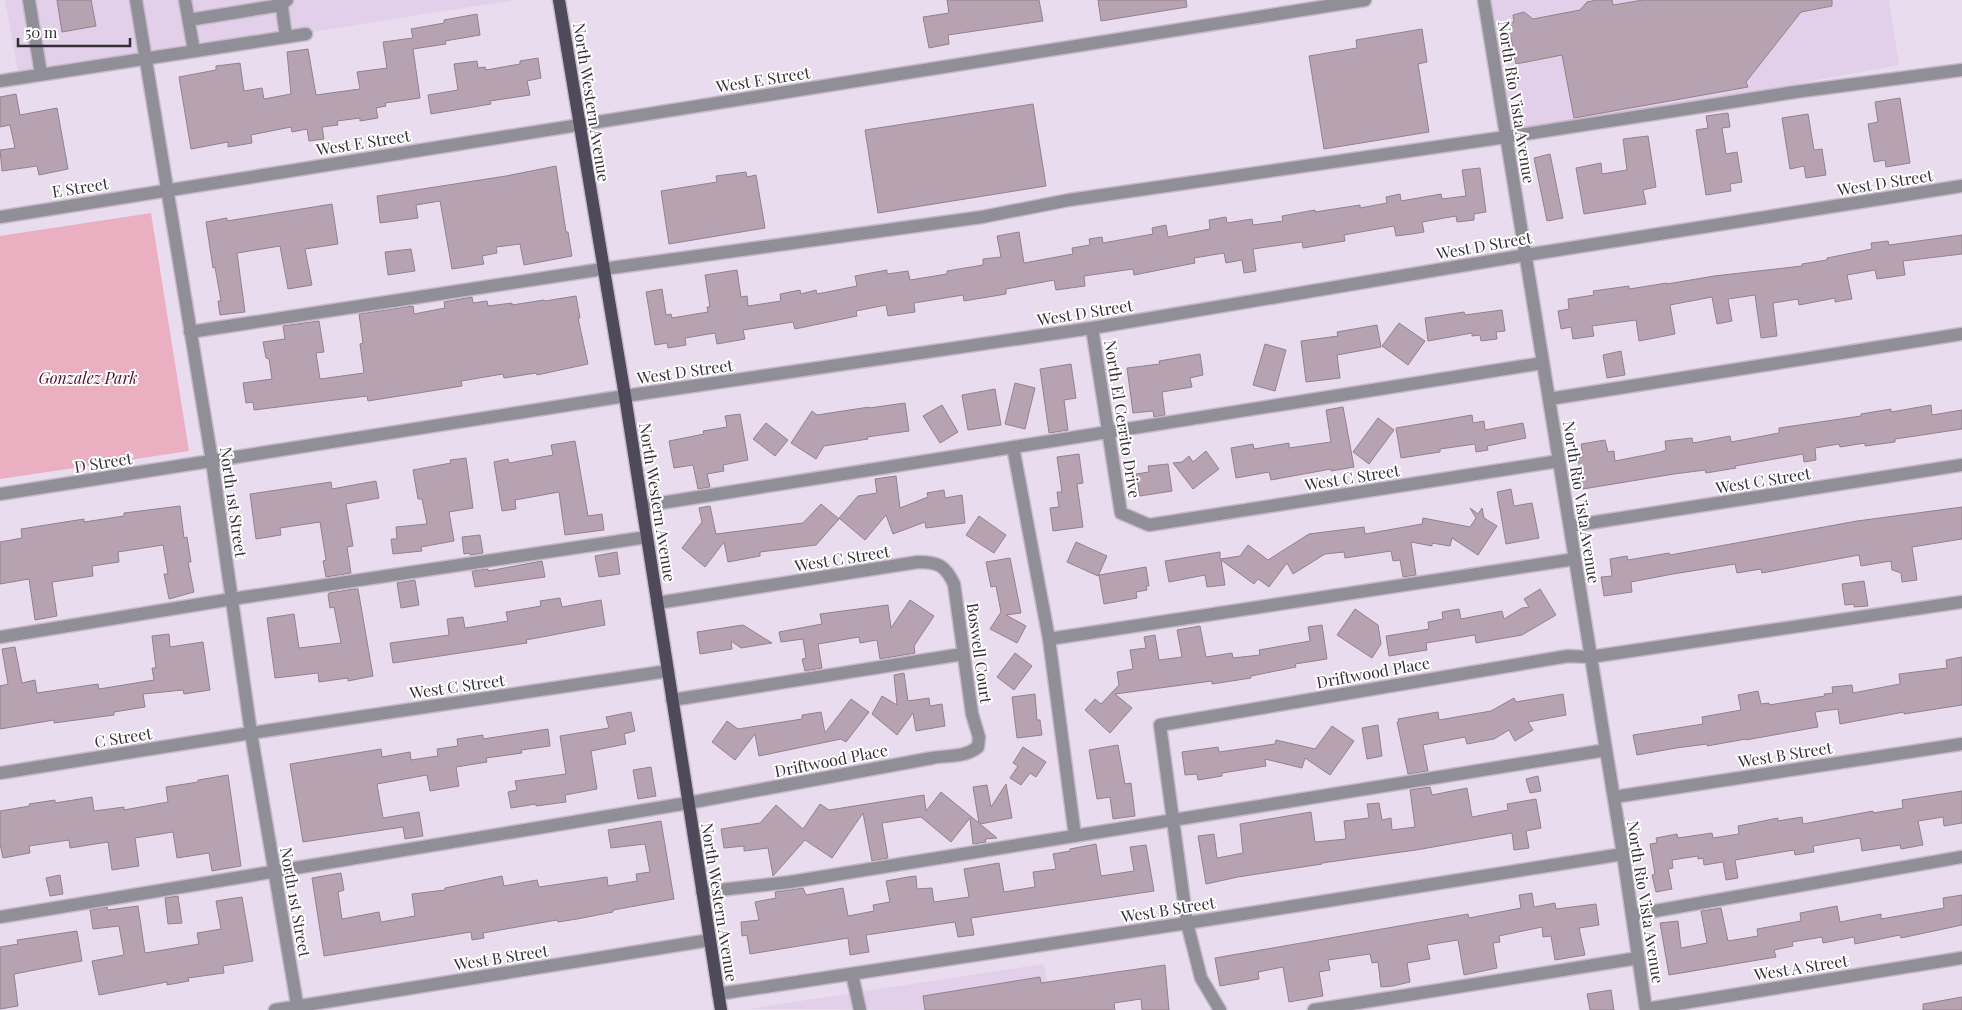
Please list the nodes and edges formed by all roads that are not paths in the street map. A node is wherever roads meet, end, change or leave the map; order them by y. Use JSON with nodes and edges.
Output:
{"nodes":[{"id":1,"x":29,"y":0,"type":"edge"},
{"id":2,"x":136,"y":0,"type":"edge"},
{"id":3,"x":186,"y":0,"type":"edge"},
{"id":4,"x":559,"y":0,"type":"edge"},
{"id":5,"x":1365,"y":0,"type":"edge"},
{"id":6,"x":1484,"y":0,"type":"edge"},
{"id":7,"x":283,"y":2,"type":"edge"},
{"id":8,"x":188,"y":20,"type":"junction"},
{"id":9,"x":306,"y":34,"type":"dead end"},
{"id":10,"x":286,"y":37,"type":"junction"},
{"id":11,"x":194,"y":51,"type":"junction"},
{"id":12,"x":146,"y":59,"type":"junction"},
{"id":13,"x":1962,"y":70,"type":"edge"},
{"id":14,"x":41,"y":74,"type":"junction"},
{"id":15,"x":0,"y":81,"type":"edge"},
{"id":16,"x":579,"y":124,"type":"junction"},
{"id":17,"x":1506,"y":137,"type":"junction"},
{"id":18,"x":1962,"y":186,"type":"edge"},
{"id":19,"x":166,"y":190,"type":"junction"},
{"id":20,"x":0,"y":217,"type":"edge"},
{"id":21,"x":1526,"y":255,"type":"junction"},
{"id":22,"x":603,"y":269,"type":"junction"},
{"id":23,"x":1092,"y":328,"type":"junction"},
{"id":24,"x":190,"y":332,"type":"junction"},
{"id":25,"x":1962,"y":334,"type":"edge"},
{"id":26,"x":1543,"y":363,"type":"junction"},
{"id":27,"x":625,"y":396,"type":"junction"},
{"id":28,"x":1549,"y":399,"type":"junction"},
{"id":29,"x":1108,"y":432,"type":"junction"},
{"id":30,"x":1013,"y":447,"type":"junction"},
{"id":31,"x":212,"y":461,"type":"junction"},
{"id":32,"x":1559,"y":461,"type":"junction"},
{"id":33,"x":1962,"y":465,"type":"edge"},
{"id":34,"x":0,"y":494,"type":"edge"},
{"id":35,"x":642,"y":506,"type":"junction"},
{"id":36,"x":1149,"y":525,"type":"joint"},
{"id":37,"x":1570,"y":526,"type":"junction"},
{"id":38,"x":647,"y":537,"type":"junction"},
{"id":39,"x":1575,"y":559,"type":"junction"},
{"id":40,"x":943,"y":566,"type":"joint"},
{"id":41,"x":232,"y":599,"type":"junction"},
{"id":42,"x":1962,"y":602,"type":"edge"},
{"id":43,"x":657,"y":603,"type":"junction"},
{"id":44,"x":0,"y":637,"type":"edge"},
{"id":45,"x":1048,"y":640,"type":"junction"},
{"id":46,"x":963,"y":654,"type":"junction"},
{"id":47,"x":1590,"y":657,"type":"junction"},
{"id":48,"x":668,"y":671,"type":"junction"},
{"id":49,"x":672,"y":700,"type":"junction"},
{"id":50,"x":252,"y":733,"type":"junction"},
{"id":51,"x":1962,"y":744,"type":"edge"},
{"id":52,"x":978,"y":747,"type":"joint"},
{"id":53,"x":1606,"y":750,"type":"junction"},
{"id":54,"x":0,"y":774,"type":"edge"},
{"id":55,"x":1614,"y":797,"type":"junction"},
{"id":56,"x":688,"y":803,"type":"junction"},
{"id":57,"x":1173,"y":821,"type":"junction"},
{"id":58,"x":1075,"y":836,"type":"junction"},
{"id":59,"x":1623,"y":854,"type":"junction"},
{"id":60,"x":1962,"y":857,"type":"edge"},
{"id":61,"x":274,"y":872,"type":"junction"},
{"id":62,"x":702,"y":892,"type":"junction"},
{"id":63,"x":1632,"y":916,"type":"junction"},
{"id":64,"x":0,"y":917,"type":"edge"},
{"id":65,"x":1187,"y":923,"type":"junction"},
{"id":66,"x":710,"y":940,"type":"junction"},
{"id":67,"x":1638,"y":958,"type":"junction"},
{"id":68,"x":1962,"y":958,"type":"edge"},
{"id":69,"x":852,"y":974,"type":"junction"},
{"id":70,"x":718,"y":994,"type":"junction"},
{"id":71,"x":297,"y":1008,"type":"edge"},
{"id":72,"x":1646,"y":1009,"type":"edge"},
{"id":73,"x":275,"y":1010,"type":"edge"},
{"id":74,"x":721,"y":1010,"type":"edge"},
{"id":75,"x":860,"y":1010,"type":"edge"},
{"id":76,"x":1220,"y":1010,"type":"edge"},
{"id":77,"x":1314,"y":1010,"type":"edge"}],
"edges":[{"from":1,"to":14,"type":"street"},
{"from":2,"to":12,"type":"street","name":"North 1st Street"},
{"from":3,"to":8,"type":"street"},
{"from":4,"to":16,"type":"main road","name":"North Western Avenue"},
{"from":5,"to":16,"type":"street","name":"West E Street"},
{"from":6,"to":17,"type":"street","name":"North Rio Vista Avenue"},
{"from":7,"to":8,"type":"street"},
{"from":7,"to":10,"type":"street"},
{"from":8,"to":11,"type":"street"},
{"from":9,"to":10,"type":"street"},
{"from":10,"to":11,"type":"street"},
{"from":11,"to":12,"type":"street"},
{"from":12,"to":14,"type":"street"},
{"from":12,"to":19,"type":"street","name":"North 1st Street"},
{"from":13,"to":17,"type":"street"},
{"from":14,"to":15,"type":"street"},
{"from":16,"to":19,"type":"street","name":"West E Street"},
{"from":16,"to":22,"type":"main road","name":"North Western Avenue"},
{"from":17,"to":21,"type":"street","name":"North Rio Vista Avenue"},
{"from":17,"to":22,"type":"street"},
{"from":18,"to":21,"type":"street","name":"West D Street"},
{"from":19,"to":20,"type":"street","name":"E Street"},
{"from":19,"to":24,"type":"street","name":"North 1st Street"},
{"from":21,"to":23,"type":"street","name":"West D Street"},
{"from":21,"to":26,"type":"street","name":"North Rio Vista Avenue"},
{"from":22,"to":24,"type":"street"},
{"from":22,"to":27,"type":"main road","name":"North Western Avenue"},
{"from":23,"to":27,"type":"street","name":"West D Street"},
{"from":23,"to":29,"type":"street","name":"North El Cerrito Drive"},
{"from":24,"to":31,"type":"street","name":"North 1st Street"},
{"from":25,"to":28,"type":"street"},
{"from":26,"to":28,"type":"street","name":"North Rio Vista Avenue"},
{"from":26,"to":29,"type":"street"},
{"from":27,"to":31,"type":"street","name":"West D Street"},
{"from":27,"to":35,"type":"main road","name":"North Western Avenue"},
{"from":28,"to":32,"type":"street","name":"North Rio Vista Avenue"},
{"from":29,"to":30,"type":"street"},
{"from":29,"to":36,"type":"street","name":"North El Cerrito Drive"},
{"from":30,"to":35,"type":"street"},
{"from":30,"to":45,"type":"street"},
{"from":31,"to":34,"type":"street","name":"D Street"},
{"from":31,"to":41,"type":"street","name":"North 1st Street"},
{"from":32,"to":36,"type":"street","name":"West C Street"},
{"from":32,"to":37,"type":"street","name":"North Rio Vista Avenue"},
{"from":33,"to":37,"type":"street","name":"West C Street"},
{"from":35,"to":38,"type":"main road","name":"North Western Avenue"},
{"from":37,"to":39,"type":"street","name":"North Rio Vista Avenue"},
{"from":38,"to":41,"type":"street"},
{"from":38,"to":43,"type":"main road","name":"North Western Avenue"},
{"from":39,"to":45,"type":"street"},
{"from":39,"to":47,"type":"street","name":"North Rio Vista Avenue"},
{"from":40,"to":43,"type":"street","name":"West C Street"},
{"from":40,"to":46,"type":"street","name":"Boswell Court"},
{"from":41,"to":44,"type":"street"},
{"from":41,"to":50,"type":"street","name":"North 1st Street"},
{"from":42,"to":47,"type":"street","name":"Driftwood Place"},
{"from":43,"to":48,"type":"main road","name":"North Western Avenue"},
{"from":45,"to":58,"type":"street"},
{"from":46,"to":49,"type":"street"},
{"from":46,"to":52,"type":"street","name":"Boswell Court"},
{"from":47,"to":53,"type":"street","name":"North Rio Vista Avenue"},
{"from":47,"to":57,"type":"street","name":"Driftwood Place"},
{"from":48,"to":49,"type":"main road","name":"North Western Avenue"},
{"from":48,"to":50,"type":"street","name":"West C Street"},
{"from":49,"to":56,"type":"main road","name":"North Western Avenue"},
{"from":50,"to":54,"type":"street","name":"C Street"},
{"from":50,"to":61,"type":"street","name":"North 1st Street"},
{"from":51,"to":55,"type":"street","name":"West B Street"},
{"from":52,"to":56,"type":"street","name":"Driftwood Place"},
{"from":53,"to":55,"type":"street","name":"North Rio Vista Avenue"},
{"from":53,"to":57,"type":"street"},
{"from":55,"to":59,"type":"street","name":"North Rio Vista Avenue"},
{"from":56,"to":61,"type":"street","name":"Driftwood Place"},
{"from":56,"to":62,"type":"main road","name":"North Western Avenue"},
{"from":57,"to":58,"type":"street"},
{"from":57,"to":65,"type":"street"},
{"from":58,"to":62,"type":"street"},
{"from":59,"to":63,"type":"street","name":"North Rio Vista Avenue"},
{"from":59,"to":65,"type":"street","name":"West B Street"},
{"from":60,"to":63,"type":"street"},
{"from":61,"to":64,"type":"street","name":"Driftwood Place"},
{"from":61,"to":71,"type":"street","name":"North 1st Street"},
{"from":62,"to":66,"type":"main road","name":"North Western Avenue"},
{"from":63,"to":67,"type":"street","name":"North Rio Vista Avenue"},
{"from":65,"to":69,"type":"street","name":"West B Street"},
{"from":65,"to":76,"type":"street"},
{"from":66,"to":70,"type":"main road","name":"North Western Avenue"},
{"from":66,"to":71,"type":"street","name":"West B Street"},
{"from":67,"to":72,"type":"street","name":"North Rio Vista Avenue"},
{"from":67,"to":77,"type":"street"},
{"from":68,"to":72,"type":"street","name":"West A Street"},
{"from":69,"to":70,"type":"street","name":"West B Street"},
{"from":69,"to":75,"type":"street"},
{"from":70,"to":74,"type":"main road","name":"North Western Avenue"},
{"from":71,"to":73,"type":"street","name":"West B Street"}]}
